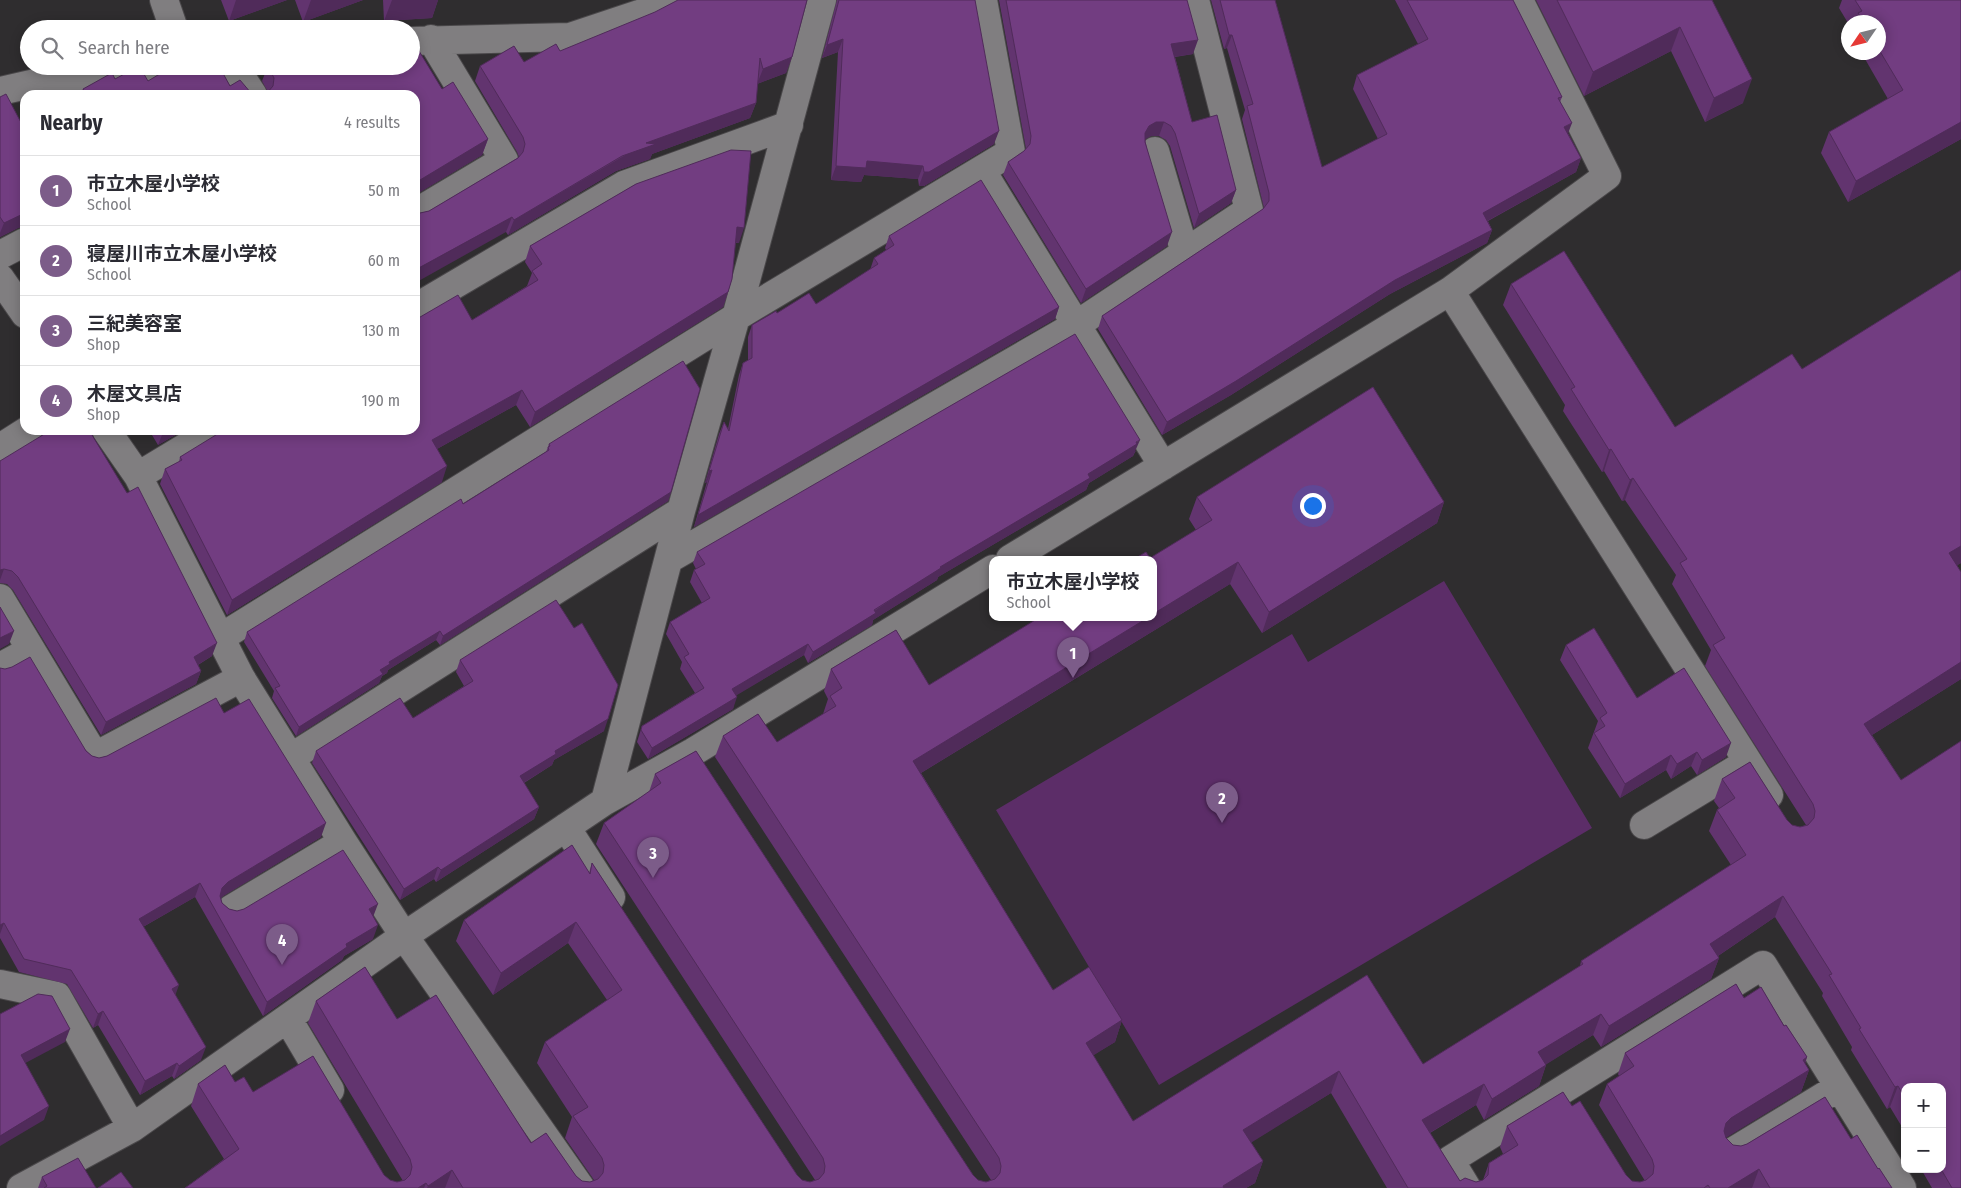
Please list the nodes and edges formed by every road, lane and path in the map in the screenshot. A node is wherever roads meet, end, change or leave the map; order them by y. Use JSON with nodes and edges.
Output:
{"nodes":[{"id":1,"x":164,"y":0,"type":"edge"},
{"id":2,"x":668,"y":0,"type":"edge"},
{"id":3,"x":822,"y":0,"type":"edge"},
{"id":4,"x":983,"y":0,"type":"edge"},
{"id":5,"x":1195,"y":0,"type":"edge"},
{"id":6,"x":1519,"y":0,"type":"edge"},
{"id":7,"x":171,"y":20,"type":"edge"},
{"id":8,"x":421,"y":40,"type":"edge"},
{"id":9,"x":112,"y":75,"type":"edge"},
{"id":10,"x":240,"y":75,"type":"edge"},
{"id":11,"x":44,"y":89,"type":"edge"},
{"id":12,"x":20,"y":90,"type":"edge"},
{"id":13,"x":22,"y":90,"type":"edge"},
{"id":14,"x":250,"y":90,"type":"edge"},
{"id":15,"x":0,"y":91,"type":"edge"},
{"id":16,"x":789,"y":125,"type":"junction"},
{"id":17,"x":1155,"y":151,"type":"dead end"},
{"id":18,"x":982,"y":171,"type":"junction"},
{"id":19,"x":420,"y":210,"type":"edge"},
{"id":20,"x":20,"y":245,"type":"edge"},
{"id":21,"x":1185,"y":253,"type":"junction"},
{"id":22,"x":0,"y":255,"type":"edge"},
{"id":23,"x":0,"y":278,"type":"edge"},
{"id":24,"x":1450,"y":291,"type":"junction"},
{"id":25,"x":420,"y":305,"type":"edge"},
{"id":26,"x":20,"y":307,"type":"edge"},
{"id":27,"x":736,"y":317,"type":"junction"},
{"id":28,"x":1076,"y":325,"type":"junction"},
{"id":29,"x":20,"y":435,"type":"edge"},
{"id":30,"x":109,"y":435,"type":"edge"},
{"id":31,"x":206,"y":435,"type":"edge"},
{"id":32,"x":0,"y":448,"type":"edge"},
{"id":33,"x":1163,"y":466,"type":"junction"},
{"id":34,"x":138,"y":476,"type":"junction"},
{"id":35,"x":681,"y":512,"type":"junction"},
{"id":36,"x":1015,"y":556,"type":"edge"},
{"id":37,"x":670,"y":559,"type":"junction"},
{"id":38,"x":989,"y":571,"type":"edge"},
{"id":39,"x":0,"y":598,"type":"edge"},
{"id":40,"x":220,"y":638,"type":"junction"},
{"id":41,"x":31,"y":650,"type":"junction"},
{"id":42,"x":0,"y":667,"type":"edge"},
{"id":43,"x":241,"y":678,"type":"junction"},
{"id":44,"x":693,"y":752,"type":"junction"},
{"id":45,"x":290,"y":758,"type":"junction"},
{"id":46,"x":1748,"y":762,"type":"junction"},
{"id":47,"x":709,"y":776,"type":"edge"},
{"id":48,"x":605,"y":801,"type":"junction"},
{"id":49,"x":1782,"y":817,"type":"edge"},
{"id":50,"x":1644,"y":824,"type":"dead end"},
{"id":51,"x":566,"y":827,"type":"junction"},
{"id":52,"x":343,"y":842,"type":"junction"},
{"id":53,"x":231,"y":909,"type":"edge"},
{"id":54,"x":625,"y":917,"type":"edge"},
{"id":55,"x":404,"y":936,"type":"junction"},
{"id":56,"x":0,"y":984,"type":"edge"},
{"id":57,"x":288,"y":1019,"type":"junction"},
{"id":58,"x":1838,"y":1087,"type":"junction"},
{"id":59,"x":343,"y":1112,"type":"edge"},
{"id":60,"x":132,"y":1128,"type":"junction"},
{"id":61,"x":1732,"y":1152,"type":"edge"},
{"id":62,"x":21,"y":1188,"type":"edge"},
{"id":63,"x":581,"y":1188,"type":"edge"},
{"id":64,"x":1467,"y":1188,"type":"edge"},
{"id":65,"x":1902,"y":1188,"type":"edge"}],
"edges":[{"from":1,"to":7,"type":"street"},
{"from":2,"to":8,"type":"street"},
{"from":3,"to":16,"type":"street"},
{"from":4,"to":18,"type":"street"},
{"from":5,"to":21,"type":"street"},
{"from":6,"to":24,"type":"street"},
{"from":8,"to":19,"type":"street"},
{"from":9,"to":11,"type":"street"},
{"from":10,"to":14,"type":"street"},
{"from":11,"to":13,"type":"street"},
{"from":12,"to":15,"type":"street"},
{"from":16,"to":25,"type":"street"},
{"from":16,"to":27,"type":"street"},
{"from":17,"to":21,"type":"street"},
{"from":18,"to":27,"type":"street"},
{"from":18,"to":28,"type":"street"},
{"from":20,"to":22,"type":"street"},
{"from":21,"to":28,"type":"street"},
{"from":23,"to":26,"type":"street"},
{"from":24,"to":33,"type":"street"},
{"from":24,"to":46,"type":"street"},
{"from":27,"to":35,"type":"street"},
{"from":27,"to":40,"type":"street"},
{"from":28,"to":33,"type":"street"},
{"from":28,"to":37,"type":"street"},
{"from":29,"to":32,"type":"street"},
{"from":30,"to":34,"type":"street"},
{"from":31,"to":34,"type":"street"},
{"from":33,"to":36,"type":"street"},
{"from":34,"to":40,"type":"street"},
{"from":35,"to":37,"type":"street"},
{"from":35,"to":45,"type":"street"},
{"from":37,"to":48,"type":"street"},
{"from":38,"to":44,"type":"street"},
{"from":39,"to":41,"type":"street"},
{"from":40,"to":43,"type":"street"},
{"from":41,"to":42,"type":"street"},
{"from":41,"to":43,"type":"street"},
{"from":43,"to":45,"type":"street"},
{"from":44,"to":47,"type":"street"},
{"from":44,"to":48,"type":"street"},
{"from":45,"to":52,"type":"street"},
{"from":46,"to":49,"type":"street"},
{"from":46,"to":50,"type":"street"},
{"from":48,"to":51,"type":"street"},
{"from":51,"to":54,"type":"street"},
{"from":51,"to":55,"type":"street"},
{"from":52,"to":53,"type":"street"},
{"from":52,"to":55,"type":"street"},
{"from":55,"to":57,"type":"street"},
{"from":55,"to":63,"type":"street"},
{"from":56,"to":60,"type":"street"},
{"from":57,"to":59,"type":"street"},
{"from":57,"to":60,"type":"street"},
{"from":58,"to":61,"type":"street"},
{"from":58,"to":64,"type":"street"},
{"from":58,"to":65,"type":"street"},
{"from":60,"to":62,"type":"street"}]}
